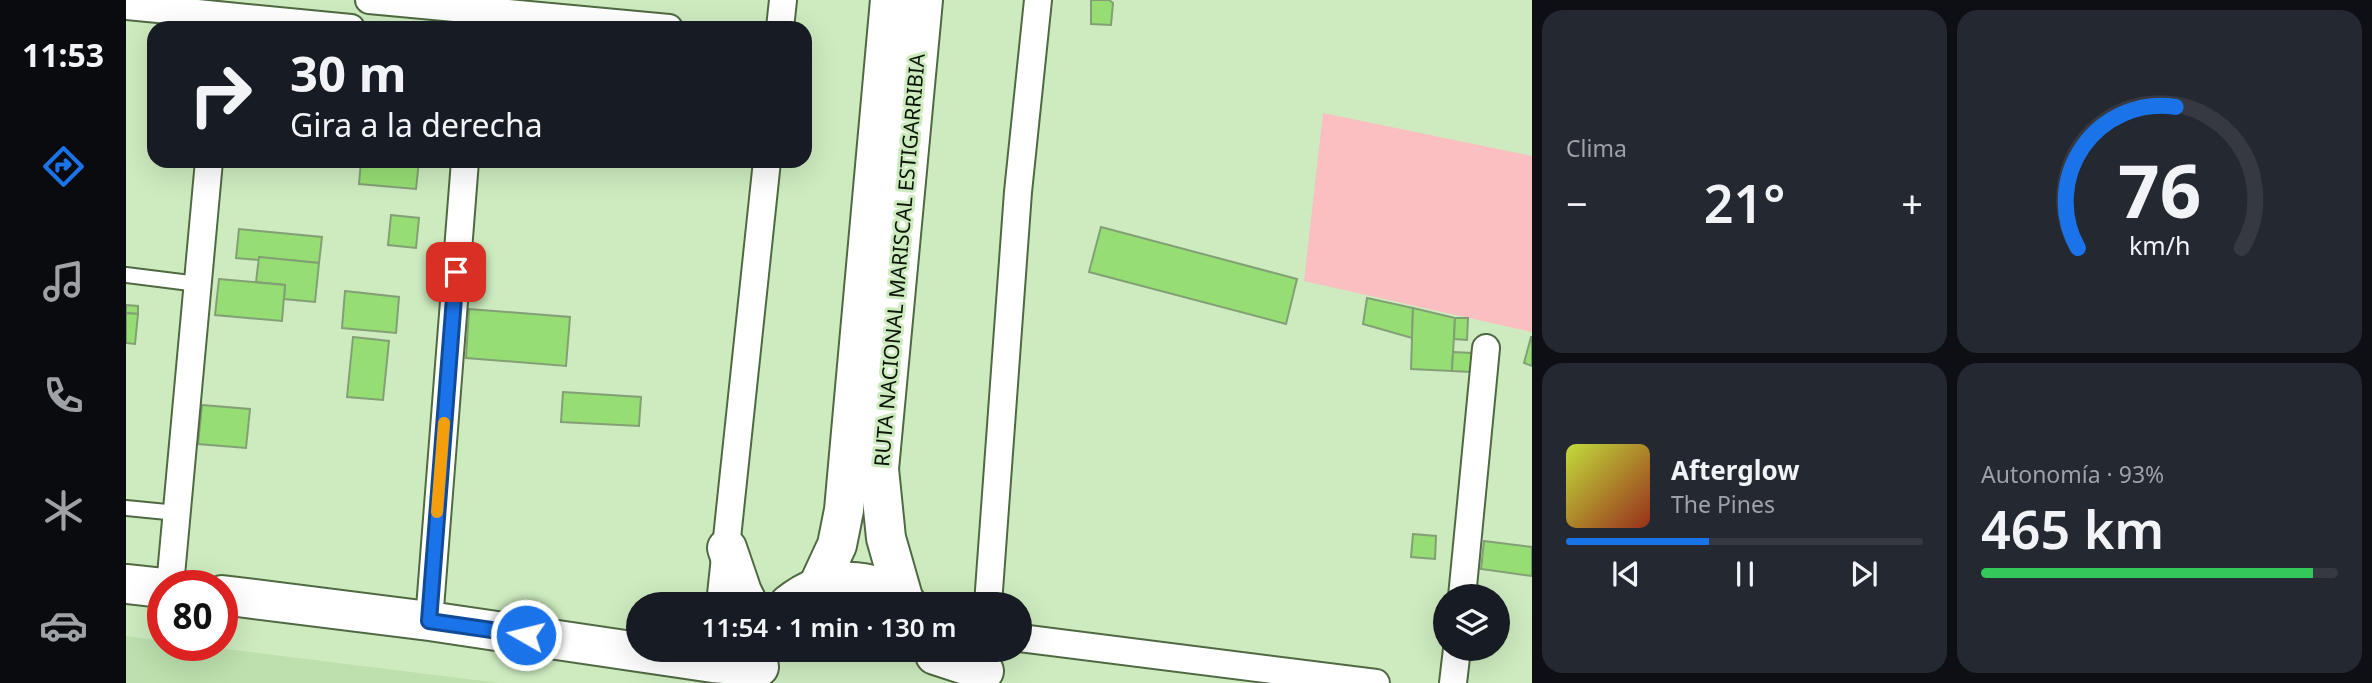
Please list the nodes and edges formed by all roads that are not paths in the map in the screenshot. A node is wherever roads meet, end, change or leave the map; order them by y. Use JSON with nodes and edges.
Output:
{"nodes":[{"id":1,"x":369,"y":0,"type":"edge"},
{"id":2,"x":783,"y":0,"type":"edge"},
{"id":3,"x":890,"y":0,"type":"edge"},
{"id":4,"x":923,"y":0,"type":"edge"},
{"id":5,"x":1038,"y":0,"type":"edge"},
{"id":6,"x":126,"y":6,"type":"edge"},
{"id":7,"x":479,"y":13,"type":"edge"},
{"id":8,"x":222,"y":14,"type":"edge"},
{"id":9,"x":286,"y":21,"type":"edge"},
{"id":10,"x":580,"y":21,"type":"edge"},
{"id":11,"x":781,"y":21,"type":"edge"},
{"id":12,"x":208,"y":168,"type":"edge"},
{"id":13,"x":464,"y":168,"type":"edge"},
{"id":14,"x":766,"y":168,"type":"edge"},
{"id":15,"x":126,"y":275,"type":"edge"},
{"id":16,"x":198,"y":284,"type":"junction"},
{"id":17,"x":1486,"y":348,"type":"dead end"},
{"id":18,"x":126,"y":508,"type":"edge"},
{"id":19,"x":177,"y":513,"type":"junction"},
{"id":20,"x":727,"y":548,"type":"junction"},
{"id":21,"x":172,"y":570,"type":"edge"},
{"id":22,"x":126,"y":584,"type":"edge"},
{"id":23,"x":1463,"y":584,"type":"edge"},
{"id":24,"x":147,"y":586,"type":"edge"},
{"id":25,"x":722,"y":592,"type":"edge"},
{"id":26,"x":742,"y":592,"type":"edge"},
{"id":27,"x":805,"y":592,"type":"edge"},
{"id":28,"x":811,"y":592,"type":"edge"},
{"id":29,"x":890,"y":592,"type":"edge"},
{"id":30,"x":903,"y":592,"type":"edge"},
{"id":31,"x":989,"y":592,"type":"edge"},
{"id":32,"x":238,"y":597,"type":"edge"},
{"id":33,"x":429,"y":621,"type":"junction"},
{"id":34,"x":1032,"y":640,"type":"edge"},
{"id":35,"x":1456,"y":661,"type":"edge"},
{"id":36,"x":935,"y":662,"type":"edge"},
{"id":37,"x":713,"y":665,"type":"edge"},
{"id":38,"x":760,"y":667,"type":"edge"},
{"id":39,"x":981,"y":673,"type":"edge"},
{"id":40,"x":1376,"y":683,"type":"edge"},
{"id":41,"x":1453,"y":683,"type":"edge"}],
"edges":[{"from":1,"to":7,"type":"street"},
{"from":2,"to":11,"type":"street"},
{"from":3,"to":27,"type":"highway","name":"RUTA NACIONAL MARISCAL ESTIGARRIBIA"},
{"from":4,"to":30,"type":"highway","name":"RUTA NACIONAL MARISCAL ESTIGARRIBIA"},
{"from":5,"to":31,"type":"street"},
{"from":6,"to":8,"type":"street"},
{"from":7,"to":10,"type":"street"},
{"from":8,"to":9,"type":"street"},
{"from":12,"to":16,"type":"street"},
{"from":13,"to":33,"type":"street"},
{"from":14,"to":20,"type":"street"},
{"from":15,"to":16,"type":"lane"},
{"from":16,"to":19,"type":"street"},
{"from":17,"to":23,"type":"street"},
{"from":18,"to":19,"type":"lane"},
{"from":19,"to":21,"type":"street"},
{"from":20,"to":25,"type":"street"},
{"from":20,"to":26,"type":"highway"},
{"from":22,"to":24,"type":"highway"},
{"from":28,"to":29,"type":"highway"},
{"from":32,"to":33,"type":"highway"},
{"from":33,"to":37,"type":"highway"},
{"from":34,"to":40,"type":"street"},
{"from":35,"to":41,"type":"street"},
{"from":36,"to":39,"type":"highway"},
{"from":37,"to":38,"type":"highway"}]}
